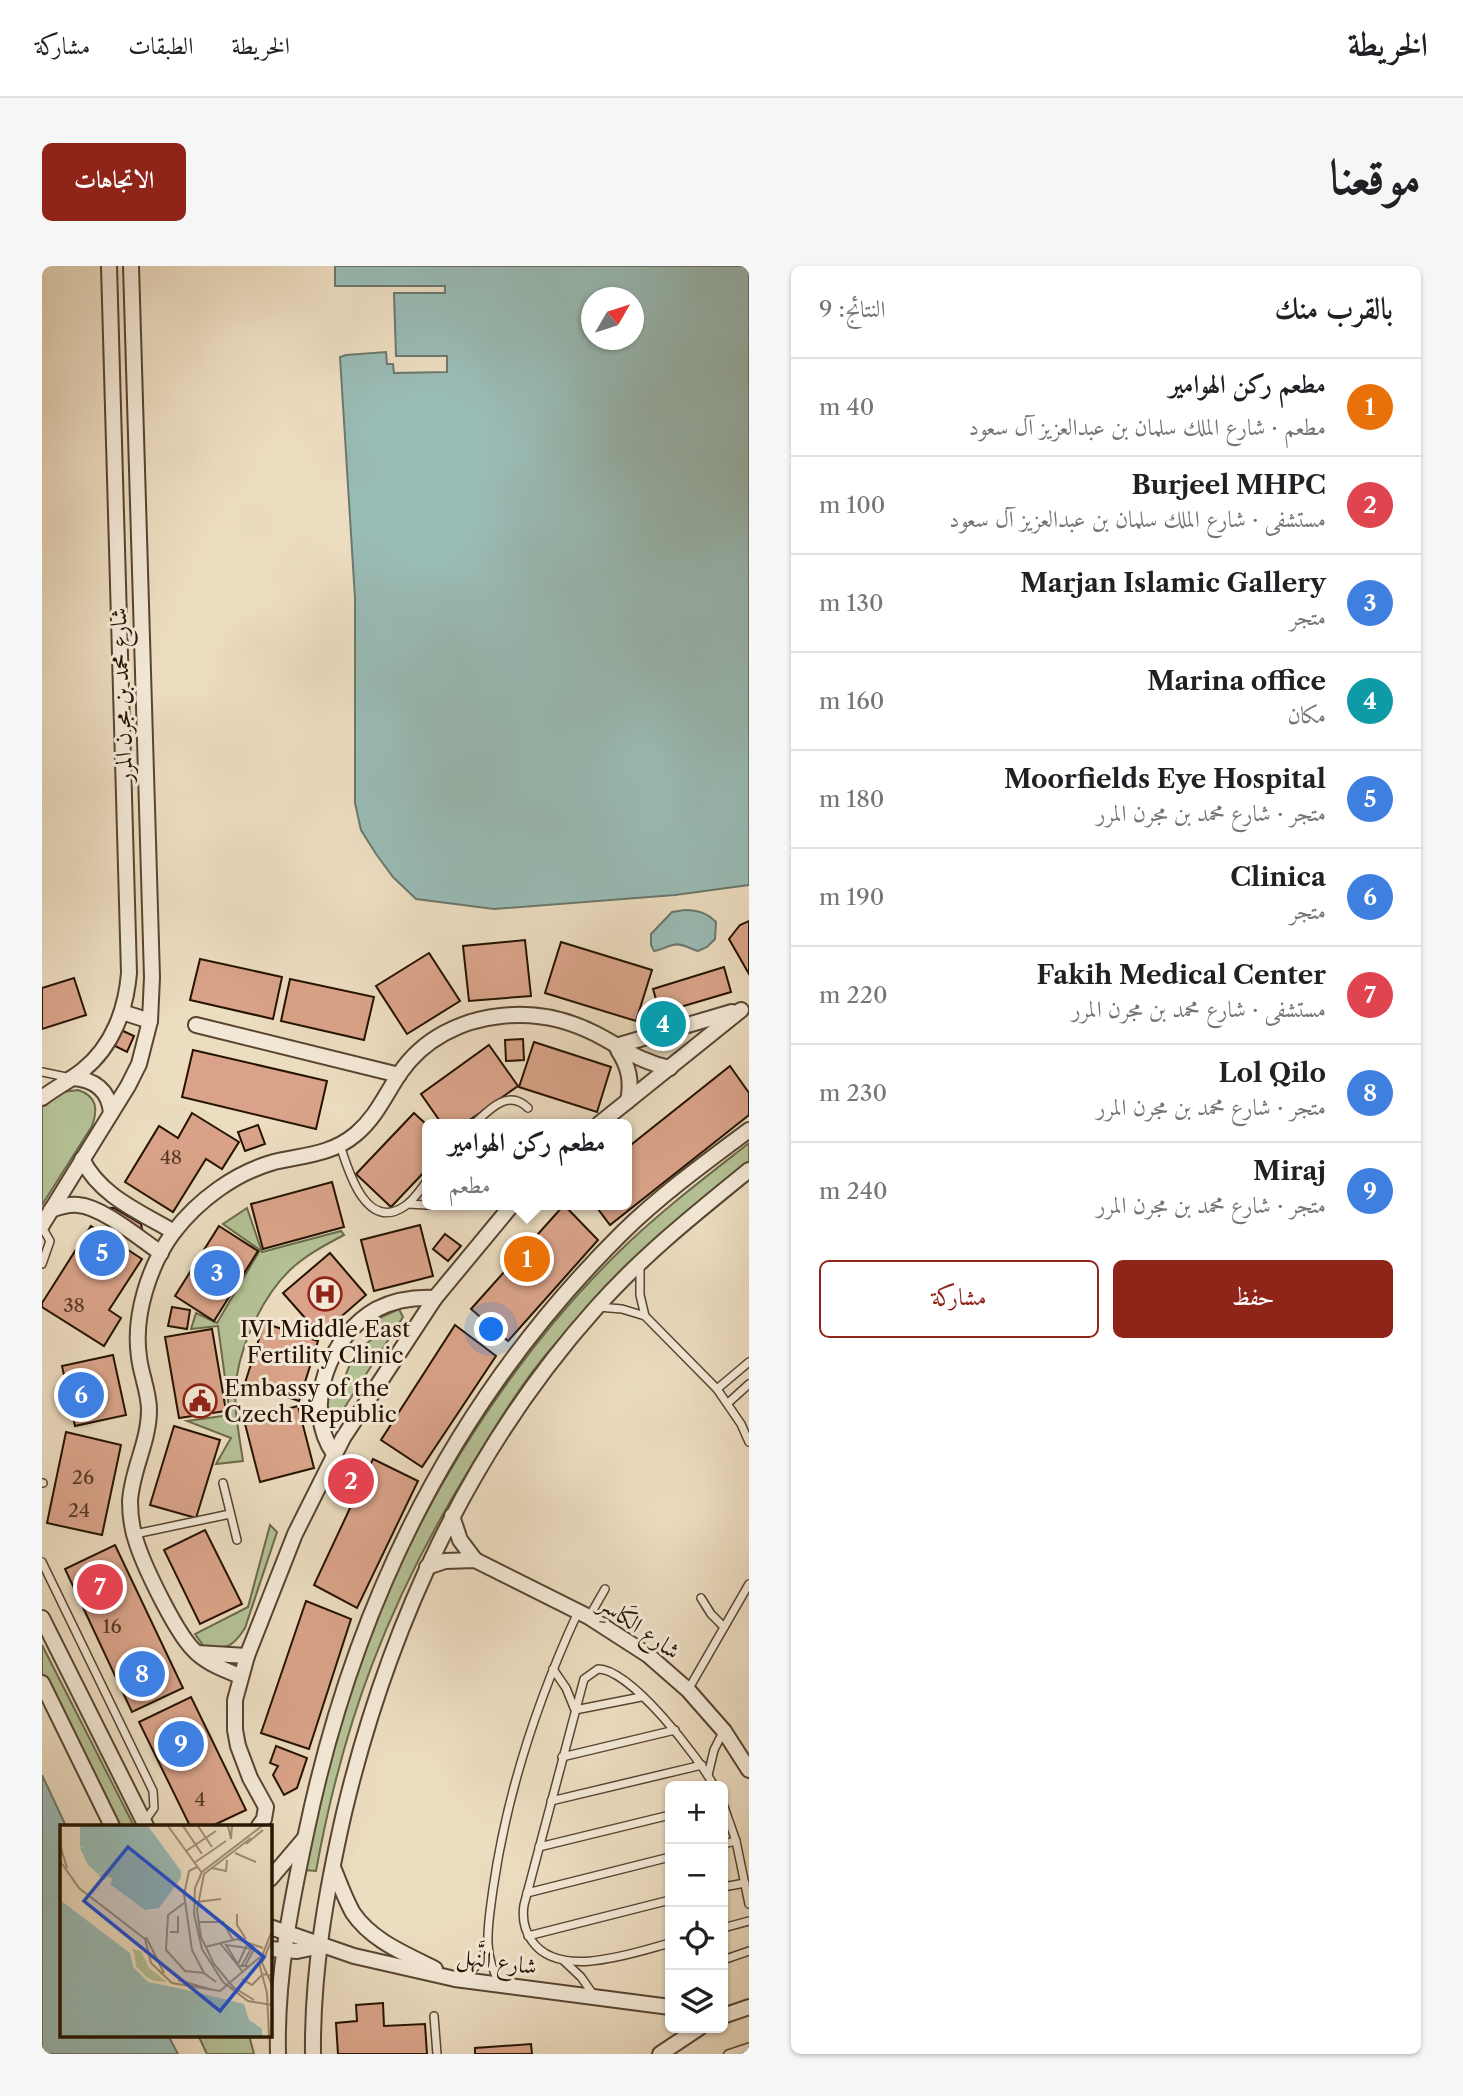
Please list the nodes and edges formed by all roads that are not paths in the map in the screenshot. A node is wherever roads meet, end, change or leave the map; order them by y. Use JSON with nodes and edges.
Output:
{"nodes":[{"id":1,"x":109,"y":266,"type":"edge"},
{"id":2,"x":131,"y":266,"type":"edge"},
{"id":3,"x":135,"y":390,"type":"junction"},
{"id":4,"x":113,"y":391,"type":"junction"},
{"id":5,"x":745,"y":1008,"type":"edge"},
{"id":6,"x":122,"y":1013,"type":"junction"},
{"id":7,"x":150,"y":1021,"type":"junction"},
{"id":8,"x":196,"y":1025,"type":"dead end"},
{"id":9,"x":616,"y":1046,"type":"junction"},
{"id":10,"x":670,"y":1068,"type":"junction"},
{"id":11,"x":42,"y":1072,"type":"edge"},
{"id":12,"x":399,"y":1075,"type":"junction"},
{"id":13,"x":72,"y":1078,"type":"junction"},
{"id":14,"x":42,"y":1098,"type":"edge"},
{"id":15,"x":628,"y":1101,"type":"junction"},
{"id":16,"x":528,"y":1108,"type":"dead end"},
{"id":17,"x":111,"y":1113,"type":"junction"},
{"id":18,"x":480,"y":1119,"type":"edge"},
{"id":19,"x":605,"y":1119,"type":"edge"},
{"id":20,"x":749,"y":1130,"type":"edge"},
{"id":21,"x":340,"y":1145,"type":"junction"},
{"id":22,"x":82,"y":1159,"type":"junction"},
{"id":23,"x":749,"y":1170,"type":"edge"},
{"id":24,"x":422,"y":1187,"type":"edge"},
{"id":25,"x":408,"y":1204,"type":"junction"},
{"id":26,"x":422,"y":1205,"type":"edge"},
{"id":27,"x":51,"y":1210,"type":"junction"},
{"id":28,"x":508,"y":1210,"type":"edge"},
{"id":29,"x":42,"y":1226,"type":"edge"},
{"id":30,"x":174,"y":1232,"type":"junction"},
{"id":31,"x":161,"y":1253,"type":"junction"},
{"id":32,"x":640,"y":1262,"type":"junction"},
{"id":33,"x":42,"y":1264,"type":"edge"},
{"id":34,"x":435,"y":1298,"type":"junction"},
{"id":35,"x":597,"y":1307,"type":"junction"},
{"id":36,"x":645,"y":1316,"type":"junction"},
{"id":37,"x":749,"y":1362,"type":"edge"},
{"id":38,"x":749,"y":1384,"type":"edge"},
{"id":39,"x":717,"y":1390,"type":"junction"},
{"id":40,"x":728,"y":1404,"type":"junction"},
{"id":41,"x":749,"y":1442,"type":"edge"},
{"id":42,"x":334,"y":1454,"type":"junction"},
{"id":43,"x":223,"y":1483,"type":"dead end"},
{"id":44,"x":230,"y":1514,"type":"junction"},
{"id":45,"x":452,"y":1516,"type":"junction"},
{"id":46,"x":134,"y":1534,"type":"junction"},
{"id":47,"x":237,"y":1540,"type":"dead end"},
{"id":48,"x":475,"y":1560,"type":"junction"},
{"id":49,"x":42,"y":1562,"type":"edge"},
{"id":50,"x":427,"y":1567,"type":"junction"},
{"id":51,"x":749,"y":1584,"type":"edge"},
{"id":52,"x":605,"y":1589,"type":"dead end"},
{"id":53,"x":701,"y":1598,"type":"dead end"},
{"id":54,"x":584,"y":1615,"type":"junction"},
{"id":55,"x":42,"y":1618,"type":"edge"},
{"id":56,"x":724,"y":1627,"type":"junction"},
{"id":57,"x":196,"y":1653,"type":"junction"},
{"id":58,"x":247,"y":1656,"type":"junction"},
{"id":59,"x":553,"y":1669,"type":"junction"},
{"id":60,"x":240,"y":1676,"type":"junction"},
{"id":61,"x":42,"y":1683,"type":"edge"},
{"id":62,"x":688,"y":1690,"type":"junction"},
{"id":63,"x":641,"y":1697,"type":"junction"},
{"id":64,"x":575,"y":1710,"type":"junction"},
{"id":65,"x":675,"y":1730,"type":"junction"},
{"id":66,"x":724,"y":1731,"type":"junction"},
{"id":67,"x":562,"y":1757,"type":"junction"},
{"id":68,"x":702,"y":1765,"type":"junction"},
{"id":69,"x":749,"y":1770,"type":"edge"},
{"id":70,"x":708,"y":1775,"type":"junction"},
{"id":71,"x":711,"y":1781,"type":"edge"},
{"id":72,"x":551,"y":1801,"type":"junction"},
{"id":73,"x":665,"y":1816,"type":"edge"},
{"id":74,"x":728,"y":1818,"type":"edge"},
{"id":75,"x":144,"y":1824,"type":"edge"},
{"id":76,"x":112,"y":1825,"type":"edge"},
{"id":77,"x":260,"y":1825,"type":"edge"},
{"id":78,"x":305,"y":1838,"type":"junction"},
{"id":79,"x":736,"y":1841,"type":"junction"},
{"id":80,"x":728,"y":1843,"type":"edge"},
{"id":81,"x":539,"y":1847,"type":"junction"},
{"id":82,"x":665,"y":1858,"type":"edge"},
{"id":83,"x":332,"y":1865,"type":"junction"},
{"id":84,"x":271,"y":1878,"type":"edge"},
{"id":85,"x":747,"y":1884,"type":"edge"},
{"id":86,"x":728,"y":1886,"type":"edge"},
{"id":87,"x":527,"y":1893,"type":"junction"},
{"id":88,"x":665,"y":1901,"type":"edge"},
{"id":89,"x":749,"y":1904,"type":"edge"},
{"id":90,"x":749,"y":1921,"type":"edge"},
{"id":91,"x":271,"y":1927,"type":"edge"},
{"id":92,"x":728,"y":1927,"type":"edge"},
{"id":93,"x":288,"y":1934,"type":"junction"},
{"id":94,"x":528,"y":1936,"type":"junction"},
{"id":95,"x":665,"y":1944,"type":"edge"},
{"id":96,"x":321,"y":1946,"type":"junction"},
{"id":97,"x":487,"y":1948,"type":"junction"},
{"id":98,"x":271,"y":1949,"type":"edge"},
{"id":99,"x":285,"y":1951,"type":"junction"},
{"id":100,"x":749,"y":1951,"type":"edge"},
{"id":101,"x":728,"y":1958,"type":"edge"},
{"id":102,"x":564,"y":1960,"type":"junction"},
{"id":103,"x":459,"y":1979,"type":"junction"},
{"id":104,"x":501,"y":1985,"type":"junction"},
{"id":105,"x":595,"y":1997,"type":"junction"},
{"id":106,"x":665,"y":2006,"type":"edge"},
{"id":107,"x":749,"y":2007,"type":"edge"},
{"id":108,"x":728,"y":2014,"type":"edge"},
{"id":109,"x":435,"y":2016,"type":"dead end"},
{"id":110,"x":692,"y":2033,"type":"edge"},
{"id":111,"x":268,"y":2036,"type":"edge"},
{"id":112,"x":749,"y":2047,"type":"edge"},
{"id":113,"x":276,"y":2054,"type":"edge"},
{"id":114,"x":313,"y":2054,"type":"edge"},
{"id":115,"x":437,"y":2054,"type":"edge"},
{"id":116,"x":660,"y":2054,"type":"edge"},
{"id":117,"x":728,"y":2054,"type":"edge"}],
"edges":[{"from":1,"to":4,"type":"street","name":"شارع محمد بن مجرن المرر"},
{"from":2,"to":3,"type":"street","name":"شارع محمد بن مجرن المرر"},
{"from":3,"to":4,"type":"street"},
{"from":3,"to":7,"type":"street","name":"شارع محمد بن مجرن المرر"},
{"from":4,"to":6,"type":"street","name":"شارع محمد بن مجرن المرر"},
{"from":5,"to":9,"type":"street"},
{"from":5,"to":10,"type":"street"},
{"from":6,"to":7,"type":"street"},
{"from":6,"to":13,"type":"street","name":"شارع محمد بن مجرن المرر"},
{"from":7,"to":17,"type":"street","name":"شارع محمد بن مجرن المرر"},
{"from":8,"to":12,"type":"street"},
{"from":9,"to":10,"type":"street"},
{"from":9,"to":12,"type":"street"},
{"from":9,"to":15,"type":"street"},
{"from":10,"to":15,"type":"street"},
{"from":11,"to":13,"type":"lane"},
{"from":12,"to":21,"type":"street"},
{"from":13,"to":14,"type":"street","name":"شارع محمد بن مجرن المرر"},
{"from":13,"to":17,"type":"street"},
{"from":15,"to":19,"type":"street"},
{"from":16,"to":18,"type":"lane"},
{"from":17,"to":22,"type":"street","name":"شارع محمد بن مجرن المرر"},
{"from":20,"to":78,"type":"street"},
{"from":21,"to":25,"type":"lane"},
{"from":21,"to":30,"type":"street"},
{"from":22,"to":27,"type":"street","name":"شارع محمد بن مجرن المرر"},
{"from":22,"to":30,"type":"street"},
{"from":23,"to":32,"type":"street"},
{"from":24,"to":25,"type":"lane"},
{"from":25,"to":26,"type":"lane"},
{"from":27,"to":29,"type":"street","name":"شارع محمد بن مجرن المرر"},
{"from":27,"to":31,"type":"street"},
{"from":28,"to":34,"type":"street"},
{"from":29,"to":33,"type":"lane"},
{"from":30,"to":31,"type":"street"},
{"from":31,"to":46,"type":"street"},
{"from":32,"to":35,"type":"street"},
{"from":32,"to":36,"type":"lane"},
{"from":34,"to":42,"type":"street"},
{"from":34,"to":42,"type":"street"},
{"from":35,"to":36,"type":"lane"},
{"from":35,"to":45,"type":"street"},
{"from":36,"to":39,"type":"lane"},
{"from":37,"to":39,"type":"lane"},
{"from":38,"to":40,"type":"lane"},
{"from":39,"to":40,"type":"lane"},
{"from":40,"to":41,"type":"lane"},
{"from":42,"to":58,"type":"street"},
{"from":43,"to":44,"type":"lane"},
{"from":44,"to":46,"type":"lane"},
{"from":44,"to":47,"type":"lane"},
{"from":45,"to":48,"type":"street"},
{"from":45,"to":50,"type":"street"},
{"from":46,"to":57,"type":"street"},
{"from":48,"to":50,"type":"street"},
{"from":48,"to":54,"type":"street","name":"شارع الكَاسِر"},
{"from":49,"to":75,"type":"lane"},
{"from":50,"to":83,"type":"street"},
{"from":51,"to":56,"type":"lane"},
{"from":52,"to":54,"type":"lane"},
{"from":53,"to":56,"type":"lane"},
{"from":54,"to":59,"type":"lane"},
{"from":54,"to":62,"type":"street","name":"شارع الكَاسِر"},
{"from":55,"to":75,"type":"street"},
{"from":56,"to":62,"type":"lane"},
{"from":57,"to":58,"type":"street"},
{"from":57,"to":60,"type":"street"},
{"from":58,"to":60,"type":"street"},
{"from":59,"to":64,"type":"lane"},
{"from":59,"to":97,"type":"lane"},
{"from":60,"to":77,"type":"street"},
{"from":61,"to":76,"type":"street"},
{"from":62,"to":66,"type":"street","name":"شارع الكَاسِر"},
{"from":63,"to":64,"type":"lane"},
{"from":63,"to":64,"type":"lane"},
{"from":63,"to":65,"type":"lane"},
{"from":64,"to":67,"type":"lane"},
{"from":65,"to":67,"type":"lane"},
{"from":65,"to":68,"type":"lane"},
{"from":66,"to":69,"type":"street","name":"شارع الكَاسِر"},
{"from":66,"to":70,"type":"lane"},
{"from":67,"to":72,"type":"lane"},
{"from":68,"to":70,"type":"lane"},
{"from":68,"to":72,"type":"lane"},
{"from":70,"to":71,"type":"lane"},
{"from":72,"to":81,"type":"lane"},
{"from":73,"to":81,"type":"lane"},
{"from":74,"to":79,"type":"lane"},
{"from":78,"to":84,"type":"street"},
{"from":78,"to":93,"type":"street"},
{"from":79,"to":80,"type":"lane"},
{"from":79,"to":85,"type":"lane"},
{"from":81,"to":87,"type":"lane"},
{"from":82,"to":87,"type":"lane"},
{"from":83,"to":96,"type":"street"},
{"from":83,"to":103,"type":"street"},
{"from":85,"to":86,"type":"lane"},
{"from":85,"to":89,"type":"lane"},
{"from":87,"to":94,"type":"lane"},
{"from":88,"to":94,"type":"lane"},
{"from":90,"to":92,"type":"lane"},
{"from":91,"to":93,"type":"street"},
{"from":93,"to":96,"type":"street"},
{"from":93,"to":99,"type":"street"},
{"from":94,"to":102,"type":"lane"},
{"from":95,"to":102,"type":"lane"},
{"from":96,"to":99,"type":"street"},
{"from":96,"to":103,"type":"street","name":"شارع النَّهل"},
{"from":96,"to":114,"type":"street"},
{"from":97,"to":103,"type":"lane"},
{"from":97,"to":104,"type":"lane"},
{"from":98,"to":99,"type":"street"},
{"from":99,"to":113,"type":"street"},
{"from":100,"to":101,"type":"lane"},
{"from":102,"to":105,"type":"lane"},
{"from":103,"to":104,"type":"street","name":"شارع النَّهل"},
{"from":104,"to":105,"type":"street","name":"شارع النَّهل"},
{"from":105,"to":106,"type":"street","name":"شارع النَّهل"},
{"from":107,"to":108,"type":"street"},
{"from":109,"to":115,"type":"lane"},
{"from":110,"to":116,"type":"street"},
{"from":111,"to":113,"type":"street"},
{"from":112,"to":117,"type":"lane"}]}
